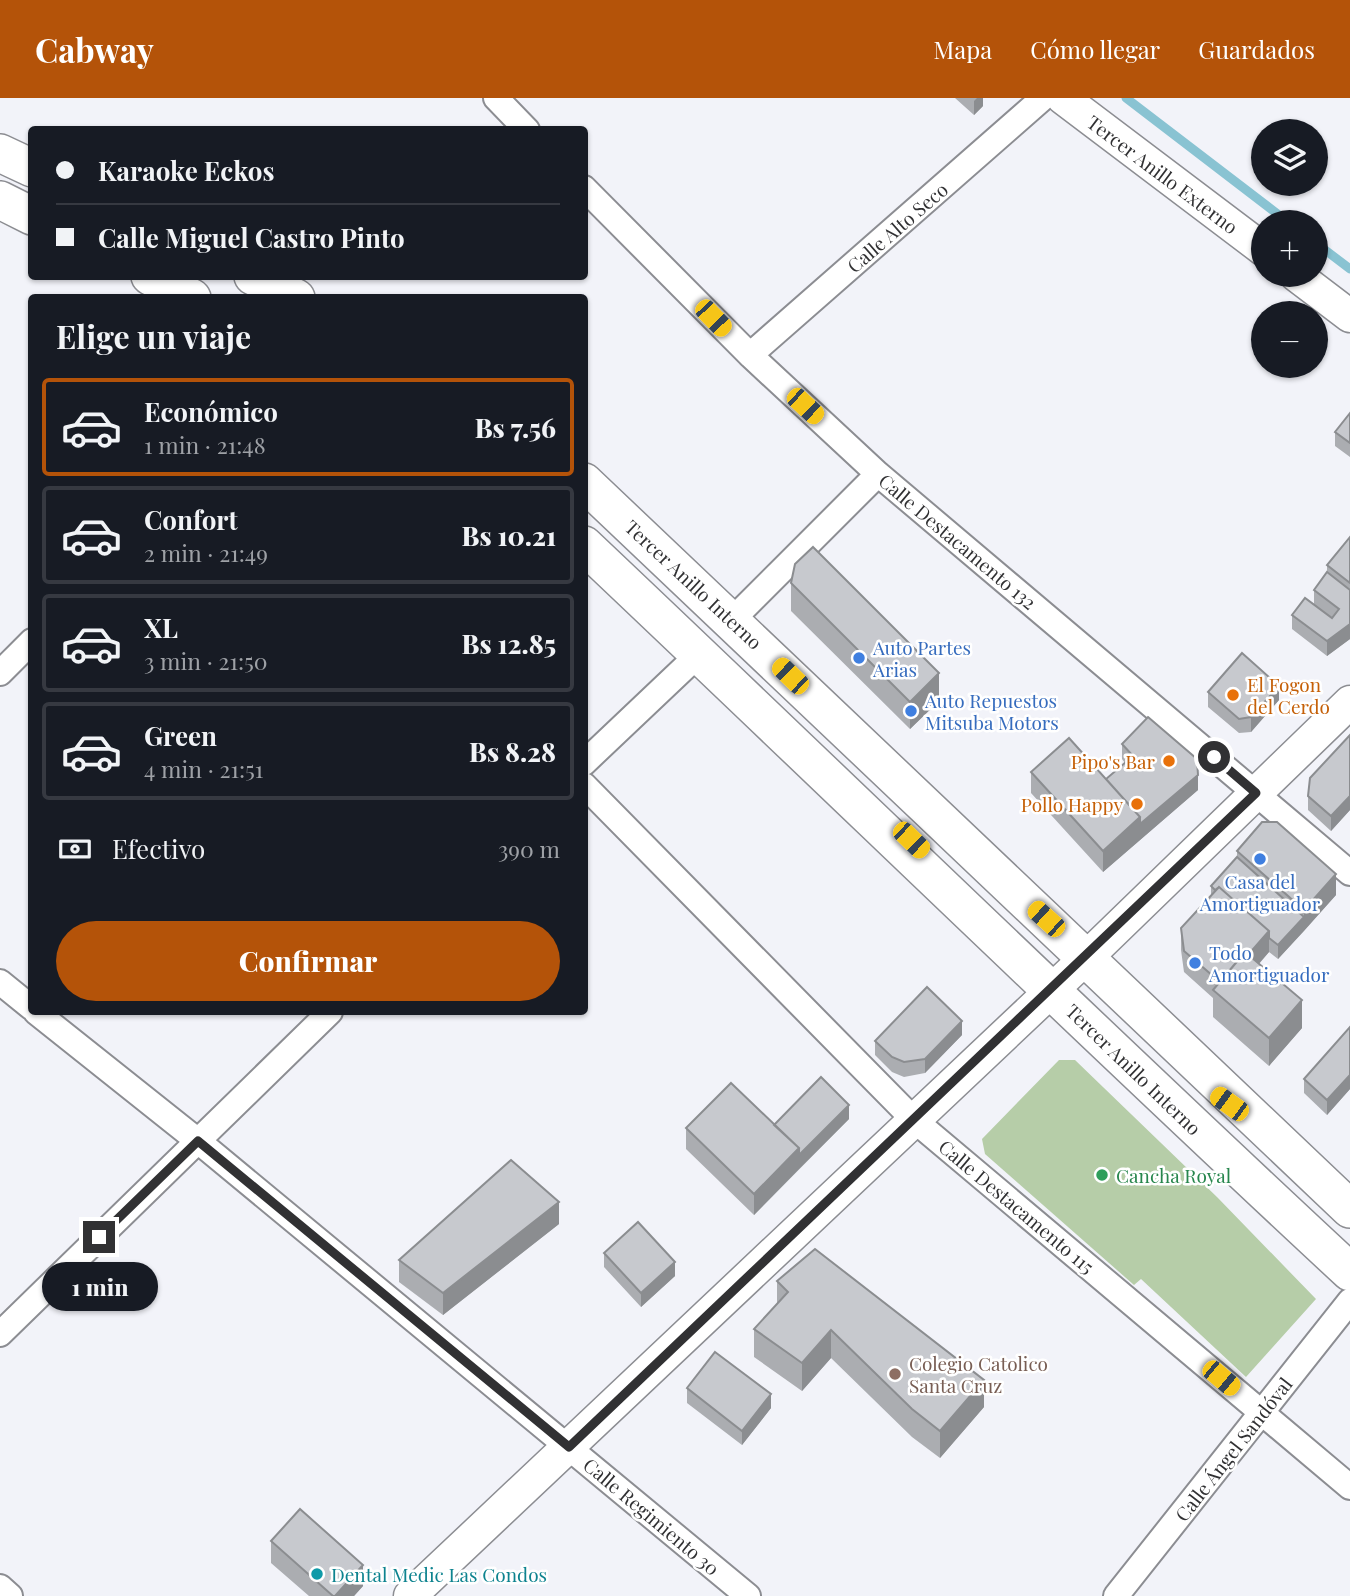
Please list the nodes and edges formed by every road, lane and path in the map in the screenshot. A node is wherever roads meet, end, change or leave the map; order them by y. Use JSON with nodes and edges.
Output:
{"nodes":[{"id":1,"x":496,"y":98,"type":"edge"},
{"id":2,"x":1044,"y":98,"type":"edge"},
{"id":3,"x":1063,"y":98,"type":"edge"},
{"id":4,"x":523,"y":126,"type":"edge"},
{"id":5,"x":0,"y":153,"type":"edge"},
{"id":6,"x":28,"y":166,"type":"edge"},
{"id":7,"x":588,"y":192,"type":"edge"},
{"id":8,"x":0,"y":200,"type":"edge"},
{"id":9,"x":28,"y":214,"type":"edge"},
{"id":10,"x":1251,"y":240,"type":"edge"},
{"id":11,"x":158,"y":280,"type":"edge"},
{"id":12,"x":261,"y":280,"type":"edge"},
{"id":13,"x":1312,"y":287,"type":"edge"},
{"id":14,"x":184,"y":294,"type":"edge"},
{"id":15,"x":288,"y":294,"type":"edge"},
{"id":16,"x":1350,"y":316,"type":"edge"},
{"id":17,"x":750,"y":355,"type":"junction"},
{"id":18,"x":878,"y":474,"type":"junction"},
{"id":19,"x":588,"y":486,"type":"edge"},
{"id":20,"x":588,"y":549,"type":"edge"},
{"id":21,"x":732,"y":620,"type":"junction"},
{"id":22,"x":28,"y":645,"type":"edge"},
{"id":23,"x":699,"y":654,"type":"junction"},
{"id":24,"x":0,"y":673,"type":"edge"},
{"id":25,"x":1350,"y":702,"type":"edge"},
{"id":26,"x":588,"y":759,"type":"edge"},
{"id":27,"x":588,"y":789,"type":"edge"},
{"id":28,"x":1256,"y":793,"type":"junction"},
{"id":29,"x":872,"y":817,"type":"junction"},
{"id":30,"x":985,"y":863,"type":"junction"},
{"id":31,"x":1350,"y":873,"type":"edge"},
{"id":32,"x":1087,"y":957,"type":"junction"},
{"id":33,"x":0,"y":982,"type":"edge"},
{"id":34,"x":1052,"y":990,"type":"junction"},
{"id":35,"x":28,"y":1004,"type":"edge"},
{"id":36,"x":40,"y":1015,"type":"edge"},
{"id":37,"x":327,"y":1015,"type":"edge"},
{"id":38,"x":1147,"y":1084,"type":"junction"},
{"id":39,"x":915,"y":1120,"type":"junction"},
{"id":40,"x":1267,"y":1131,"type":"junction"},
{"id":41,"x":198,"y":1141,"type":"junction"},
{"id":42,"x":1350,"y":1209,"type":"edge"},
{"id":43,"x":1350,"y":1272,"type":"edge"},
{"id":44,"x":1350,"y":1301,"type":"edge"},
{"id":45,"x":0,"y":1334,"type":"edge"},
{"id":46,"x":1262,"y":1413,"type":"junction"},
{"id":47,"x":569,"y":1447,"type":"junction"},
{"id":48,"x":1350,"y":1487,"type":"edge"},
{"id":49,"x":0,"y":1587,"type":"edge"},
{"id":50,"x":10,"y":1596,"type":"edge"},
{"id":51,"x":411,"y":1596,"type":"edge"},
{"id":52,"x":748,"y":1596,"type":"edge"},
{"id":53,"x":1116,"y":1596,"type":"edge"}],
"edges":[{"from":1,"to":4,"type":"street"},
{"from":2,"to":17,"type":"street","name":"Calle Alto Seco"},
{"from":3,"to":10,"type":"street","name":"Tercer Anillo Externo"},
{"from":5,"to":6,"type":"main road"},
{"from":7,"to":17,"type":"street","name":"Calle Destacamento 132"},
{"from":8,"to":9,"type":"main road"},
{"from":11,"to":14,"type":"main road"},
{"from":12,"to":15,"type":"main road"},
{"from":13,"to":16,"type":"street"},
{"from":17,"to":18,"type":"street","name":"Calle Destacamento 132"},
{"from":18,"to":21,"type":"street"},
{"from":18,"to":28,"type":"street","name":"Calle Destacamento 132"},
{"from":19,"to":21,"type":"main road","name":"Tercer Anillo Interno"},
{"from":20,"to":23,"type":"main road","name":"Tercer Anillo Interno"},
{"from":21,"to":30,"type":"main road","name":"Tercer Anillo Interno"},
{"from":22,"to":24,"type":"street"},
{"from":23,"to":26,"type":"street"},
{"from":23,"to":29,"type":"main road","name":"Tercer Anillo Interno"},
{"from":25,"to":28,"type":"street"},
{"from":27,"to":39,"type":"street","name":"Calle Destacamento 115"},
{"from":28,"to":31,"type":"street","name":"Calle Destacamento 132"},
{"from":28,"to":32,"type":"street"},
{"from":29,"to":30,"type":"main road"},
{"from":29,"to":34,"type":"main road","name":"Tercer Anillo Interno"},
{"from":30,"to":32,"type":"main road","name":"Tercer Anillo Interno"},
{"from":32,"to":34,"type":"street"},
{"from":32,"to":40,"type":"main road","name":"Tercer Anillo Interno"},
{"from":33,"to":35,"type":"street"},
{"from":34,"to":38,"type":"main road","name":"Tercer Anillo Interno"},
{"from":34,"to":39,"type":"street"},
{"from":36,"to":41,"type":"street","name":"Calle Regimiento 30"},
{"from":37,"to":41,"type":"street"},
{"from":38,"to":40,"type":"main road"},
{"from":38,"to":43,"type":"main road","name":"Tercer Anillo Interno"},
{"from":39,"to":46,"type":"street","name":"Calle Destacamento 115"},
{"from":39,"to":47,"type":"street"},
{"from":40,"to":42,"type":"main road","name":"Tercer Anillo Interno"},
{"from":41,"to":45,"type":"street"},
{"from":41,"to":47,"type":"street","name":"Calle Regimiento 30"},
{"from":44,"to":46,"type":"street","name":"Calle Ángel Sandóval"},
{"from":46,"to":48,"type":"street","name":"Calle Destacamento 115"},
{"from":46,"to":53,"type":"street","name":"Calle Ángel Sandóval"},
{"from":47,"to":51,"type":"street"},
{"from":47,"to":52,"type":"street","name":"Calle Regimiento 30"},
{"from":49,"to":50,"type":"street"}]}
